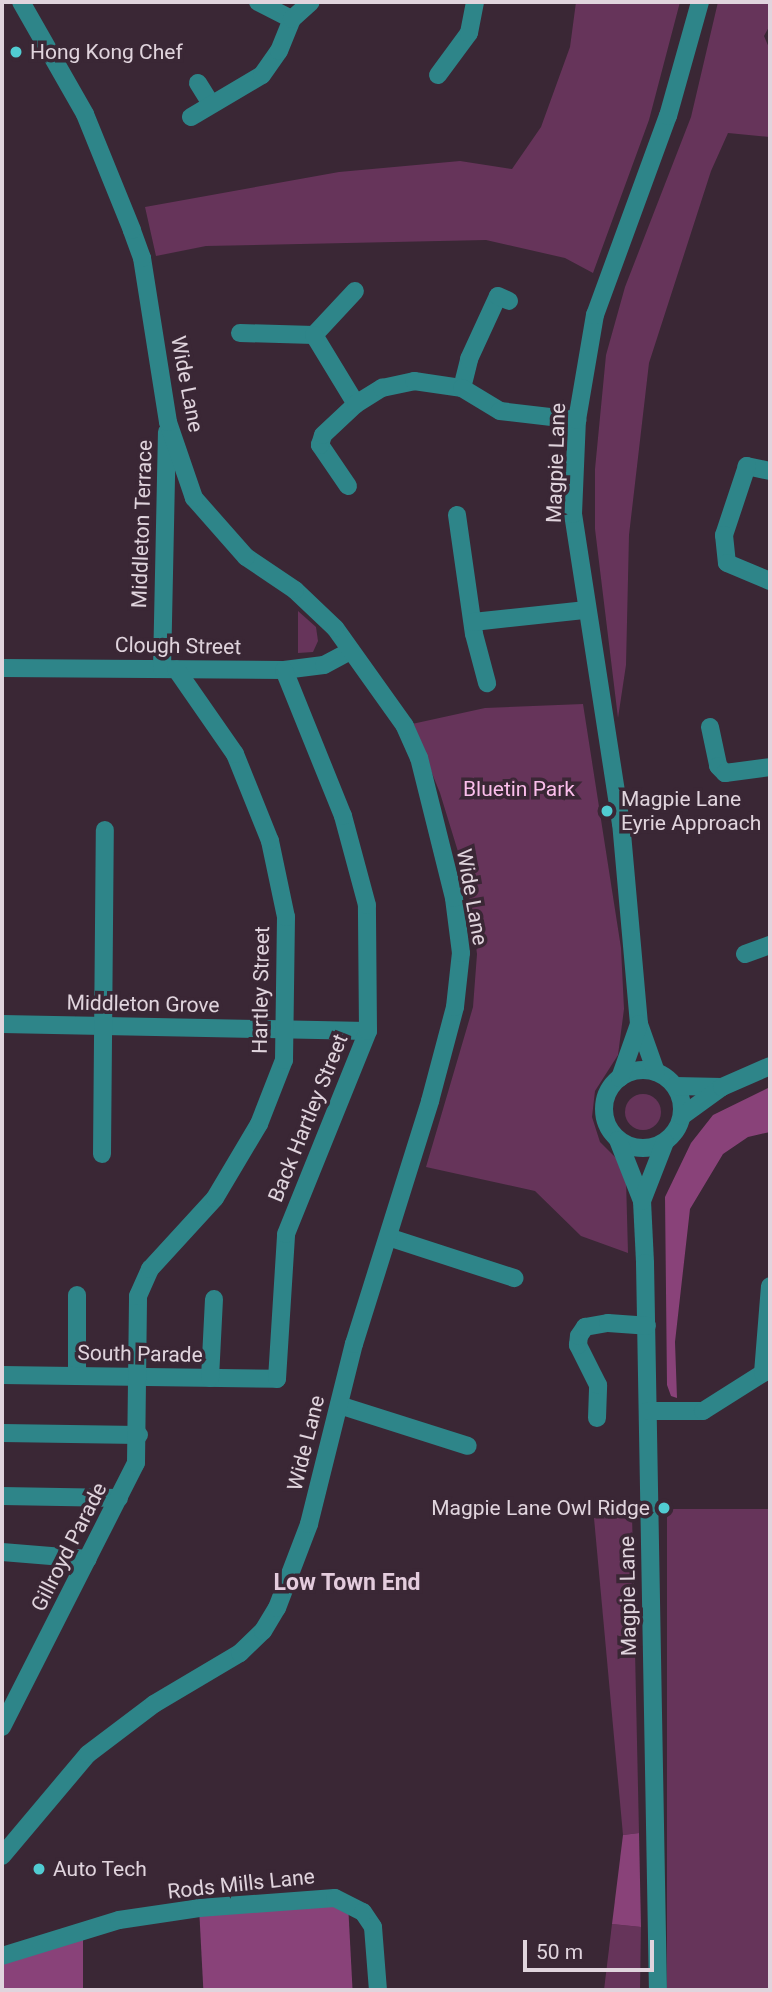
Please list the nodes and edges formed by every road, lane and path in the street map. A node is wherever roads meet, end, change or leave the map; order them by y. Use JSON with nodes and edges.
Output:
{"nodes":[{"id":1,"x":20,"y":2,"type":"edge"},
{"id":2,"x":258,"y":2,"type":"edge"},
{"id":3,"x":311,"y":2,"type":"edge"},
{"id":4,"x":475,"y":2,"type":"edge"},
{"id":5,"x":700,"y":2,"type":"edge"},
{"id":6,"x":292,"y":19,"type":"junction"},
{"id":7,"x":438,"y":75,"type":"dead end"},
{"id":8,"x":198,"y":83,"type":"dead end"},
{"id":9,"x":210,"y":102,"type":"junction"},
{"id":10,"x":191,"y":117,"type":"dead end"},
{"id":11,"x":355,"y":291,"type":"dead end"},
{"id":12,"x":509,"y":301,"type":"dead end"},
{"id":13,"x":240,"y":333,"type":"dead end"},
{"id":14,"x":314,"y":335,"type":"junction"},
{"id":15,"x":462,"y":388,"type":"junction"},
{"id":16,"x":356,"y":404,"type":"junction"},
{"id":17,"x":577,"y":420,"type":"junction"},
{"id":18,"x":167,"y":422,"type":"junction"},
{"id":19,"x":770,"y":471,"type":"edge"},
{"id":20,"x":348,"y":486,"type":"dead end"},
{"id":21,"x":457,"y":515,"type":"dead end"},
{"id":22,"x":770,"y":581,"type":"edge"},
{"id":23,"x":586,"y":610,"type":"junction"},
{"id":24,"x":473,"y":622,"type":"junction"},
{"id":25,"x":350,"y":651,"type":"junction"},
{"id":26,"x":2,"y":667,"type":"edge"},
{"id":27,"x":169,"y":669,"type":"junction"},
{"id":28,"x":284,"y":670,"type":"junction"},
{"id":29,"x":487,"y":683,"type":"dead end"},
{"id":30,"x":710,"y":727,"type":"dead end"},
{"id":31,"x":770,"y":767,"type":"edge"},
{"id":32,"x":105,"y":830,"type":"dead end"},
{"id":33,"x":770,"y":945,"type":"edge"},
{"id":34,"x":745,"y":954,"type":"dead end"},
{"id":35,"x":2,"y":1024,"type":"edge"},
{"id":36,"x":639,"y":1024,"type":"junction"},
{"id":37,"x":105,"y":1027,"type":"junction"},
{"id":38,"x":288,"y":1030,"type":"junction"},
{"id":39,"x":368,"y":1031,"type":"junction"},
{"id":40,"x":770,"y":1066,"type":"edge"},
{"id":41,"x":656,"y":1072,"type":"junction"},
{"id":42,"x":620,"y":1078,"type":"junction"},
{"id":43,"x":675,"y":1086,"type":"junction"},
{"id":44,"x":722,"y":1087,"type":"junction"},
{"id":45,"x":682,"y":1116,"type":"junction"},
{"id":46,"x":618,"y":1140,"type":"junction"},
{"id":47,"x":665,"y":1142,"type":"junction"},
{"id":48,"x":102,"y":1154,"type":"dead end"},
{"id":49,"x":642,"y":1200,"type":"junction"},
{"id":50,"x":388,"y":1237,"type":"junction"},
{"id":51,"x":514,"y":1278,"type":"dead end"},
{"id":52,"x":770,"y":1286,"type":"edge"},
{"id":53,"x":77,"y":1295,"type":"dead end"},
{"id":54,"x":214,"y":1299,"type":"dead end"},
{"id":55,"x":647,"y":1326,"type":"junction"},
{"id":56,"x":766,"y":1374,"type":"edge"},
{"id":57,"x":2,"y":1375,"type":"edge"},
{"id":58,"x":77,"y":1376,"type":"junction"},
{"id":59,"x":139,"y":1377,"type":"junction"},
{"id":60,"x":209,"y":1378,"type":"junction"},
{"id":61,"x":277,"y":1379,"type":"joint"},
{"id":62,"x":339,"y":1405,"type":"junction"},
{"id":63,"x":648,"y":1410,"type":"junction"},
{"id":64,"x":597,"y":1418,"type":"dead end"},
{"id":65,"x":2,"y":1433,"type":"edge"},
{"id":66,"x":139,"y":1435,"type":"junction"},
{"id":67,"x":468,"y":1446,"type":"dead end"},
{"id":68,"x":2,"y":1496,"type":"edge"},
{"id":69,"x":119,"y":1497,"type":"junction"},
{"id":70,"x":2,"y":1552,"type":"edge"},
{"id":71,"x":88,"y":1559,"type":"junction"},
{"id":72,"x":2,"y":1727,"type":"edge"},
{"id":73,"x":2,"y":1856,"type":"edge"},
{"id":74,"x":2,"y":1956,"type":"edge"},
{"id":75,"x":378,"y":1990,"type":"edge"},
{"id":76,"x":658,"y":1990,"type":"edge"}],
"edges":[{"from":1,"to":18,"type":"street","name":"Wide Lane"},
{"from":2,"to":6,"type":"street"},
{"from":3,"to":6,"type":"street"},
{"from":4,"to":7,"type":"street"},
{"from":5,"to":17,"type":"street","name":"Magpie Lane"},
{"from":6,"to":9,"type":"street"},
{"from":8,"to":9,"type":"street"},
{"from":9,"to":10,"type":"street"},
{"from":11,"to":14,"type":"street"},
{"from":12,"to":15,"type":"street"},
{"from":13,"to":14,"type":"street"},
{"from":14,"to":16,"type":"street"},
{"from":15,"to":16,"type":"street"},
{"from":15,"to":17,"type":"street"},
{"from":16,"to":20,"type":"street"},
{"from":17,"to":23,"type":"street","name":"Magpie Lane"},
{"from":18,"to":25,"type":"street","name":"Wide Lane"},
{"from":18,"to":27,"type":"street","name":"Middleton Terrace"},
{"from":19,"to":22,"type":"street"},
{"from":21,"to":24,"type":"street"},
{"from":23,"to":24,"type":"street"},
{"from":23,"to":36,"type":"street","name":"Magpie Lane"},
{"from":24,"to":29,"type":"street"},
{"from":25,"to":28,"type":"street","name":"Clough Street"},
{"from":25,"to":50,"type":"street","name":"Wide Lane"},
{"from":26,"to":27,"type":"street","name":"Clough Street"},
{"from":27,"to":28,"type":"street","name":"Clough Street"},
{"from":27,"to":38,"type":"street","name":"Hartley Street"},
{"from":28,"to":39,"type":"street","name":"Back Hartley Street"},
{"from":30,"to":31,"type":"street"},
{"from":32,"to":37,"type":"street"},
{"from":33,"to":34,"type":"street"},
{"from":35,"to":37,"type":"street","name":"Middleton Grove"},
{"from":36,"to":41,"type":"street","name":"Magpie Lane"},
{"from":36,"to":42,"type":"street","name":"Magpie Lane"},
{"from":37,"to":38,"type":"street","name":"Middleton Grove"},
{"from":37,"to":48,"type":"street"},
{"from":38,"to":39,"type":"street","name":"Middleton Grove"},
{"from":38,"to":59,"type":"street","name":"Hartley Street"},
{"from":39,"to":61,"type":"street","name":"Back Hartley Street"},
{"from":40,"to":44,"type":"street"},
{"from":41,"to":42,"type":"street"},
{"from":41,"to":43,"type":"street"},
{"from":42,"to":46,"type":"street"},
{"from":43,"to":44,"type":"street"},
{"from":43,"to":45,"type":"street"},
{"from":44,"to":45,"type":"street"},
{"from":45,"to":47,"type":"street"},
{"from":46,"to":47,"type":"street"},
{"from":46,"to":49,"type":"street","name":"Magpie Lane"},
{"from":47,"to":49,"type":"street","name":"Magpie Lane"},
{"from":49,"to":55,"type":"street","name":"Magpie Lane"},
{"from":50,"to":51,"type":"street"},
{"from":50,"to":62,"type":"street","name":"Wide Lane"},
{"from":52,"to":56,"type":"street"},
{"from":53,"to":58,"type":"street"},
{"from":54,"to":60,"type":"street"},
{"from":55,"to":63,"type":"street","name":"Magpie Lane"},
{"from":55,"to":64,"type":"street"},
{"from":56,"to":63,"type":"street"},
{"from":57,"to":58,"type":"street","name":"South Parade"},
{"from":58,"to":59,"type":"street","name":"South Parade"},
{"from":59,"to":60,"type":"street","name":"South Parade"},
{"from":59,"to":66,"type":"street","name":"Gillroyd Parade"},
{"from":60,"to":61,"type":"street","name":"South Parade"},
{"from":62,"to":67,"type":"street"},
{"from":62,"to":73,"type":"street","name":"Wide Lane"},
{"from":63,"to":76,"type":"street","name":"Magpie Lane"},
{"from":65,"to":66,"type":"street"},
{"from":66,"to":69,"type":"street","name":"Gillroyd Parade"},
{"from":68,"to":69,"type":"street"},
{"from":69,"to":71,"type":"street","name":"Gillroyd Parade"},
{"from":70,"to":71,"type":"street"},
{"from":71,"to":72,"type":"street","name":"Gillroyd Parade"},
{"from":74,"to":75,"type":"street","name":"Rods Mills Lane"}]}
